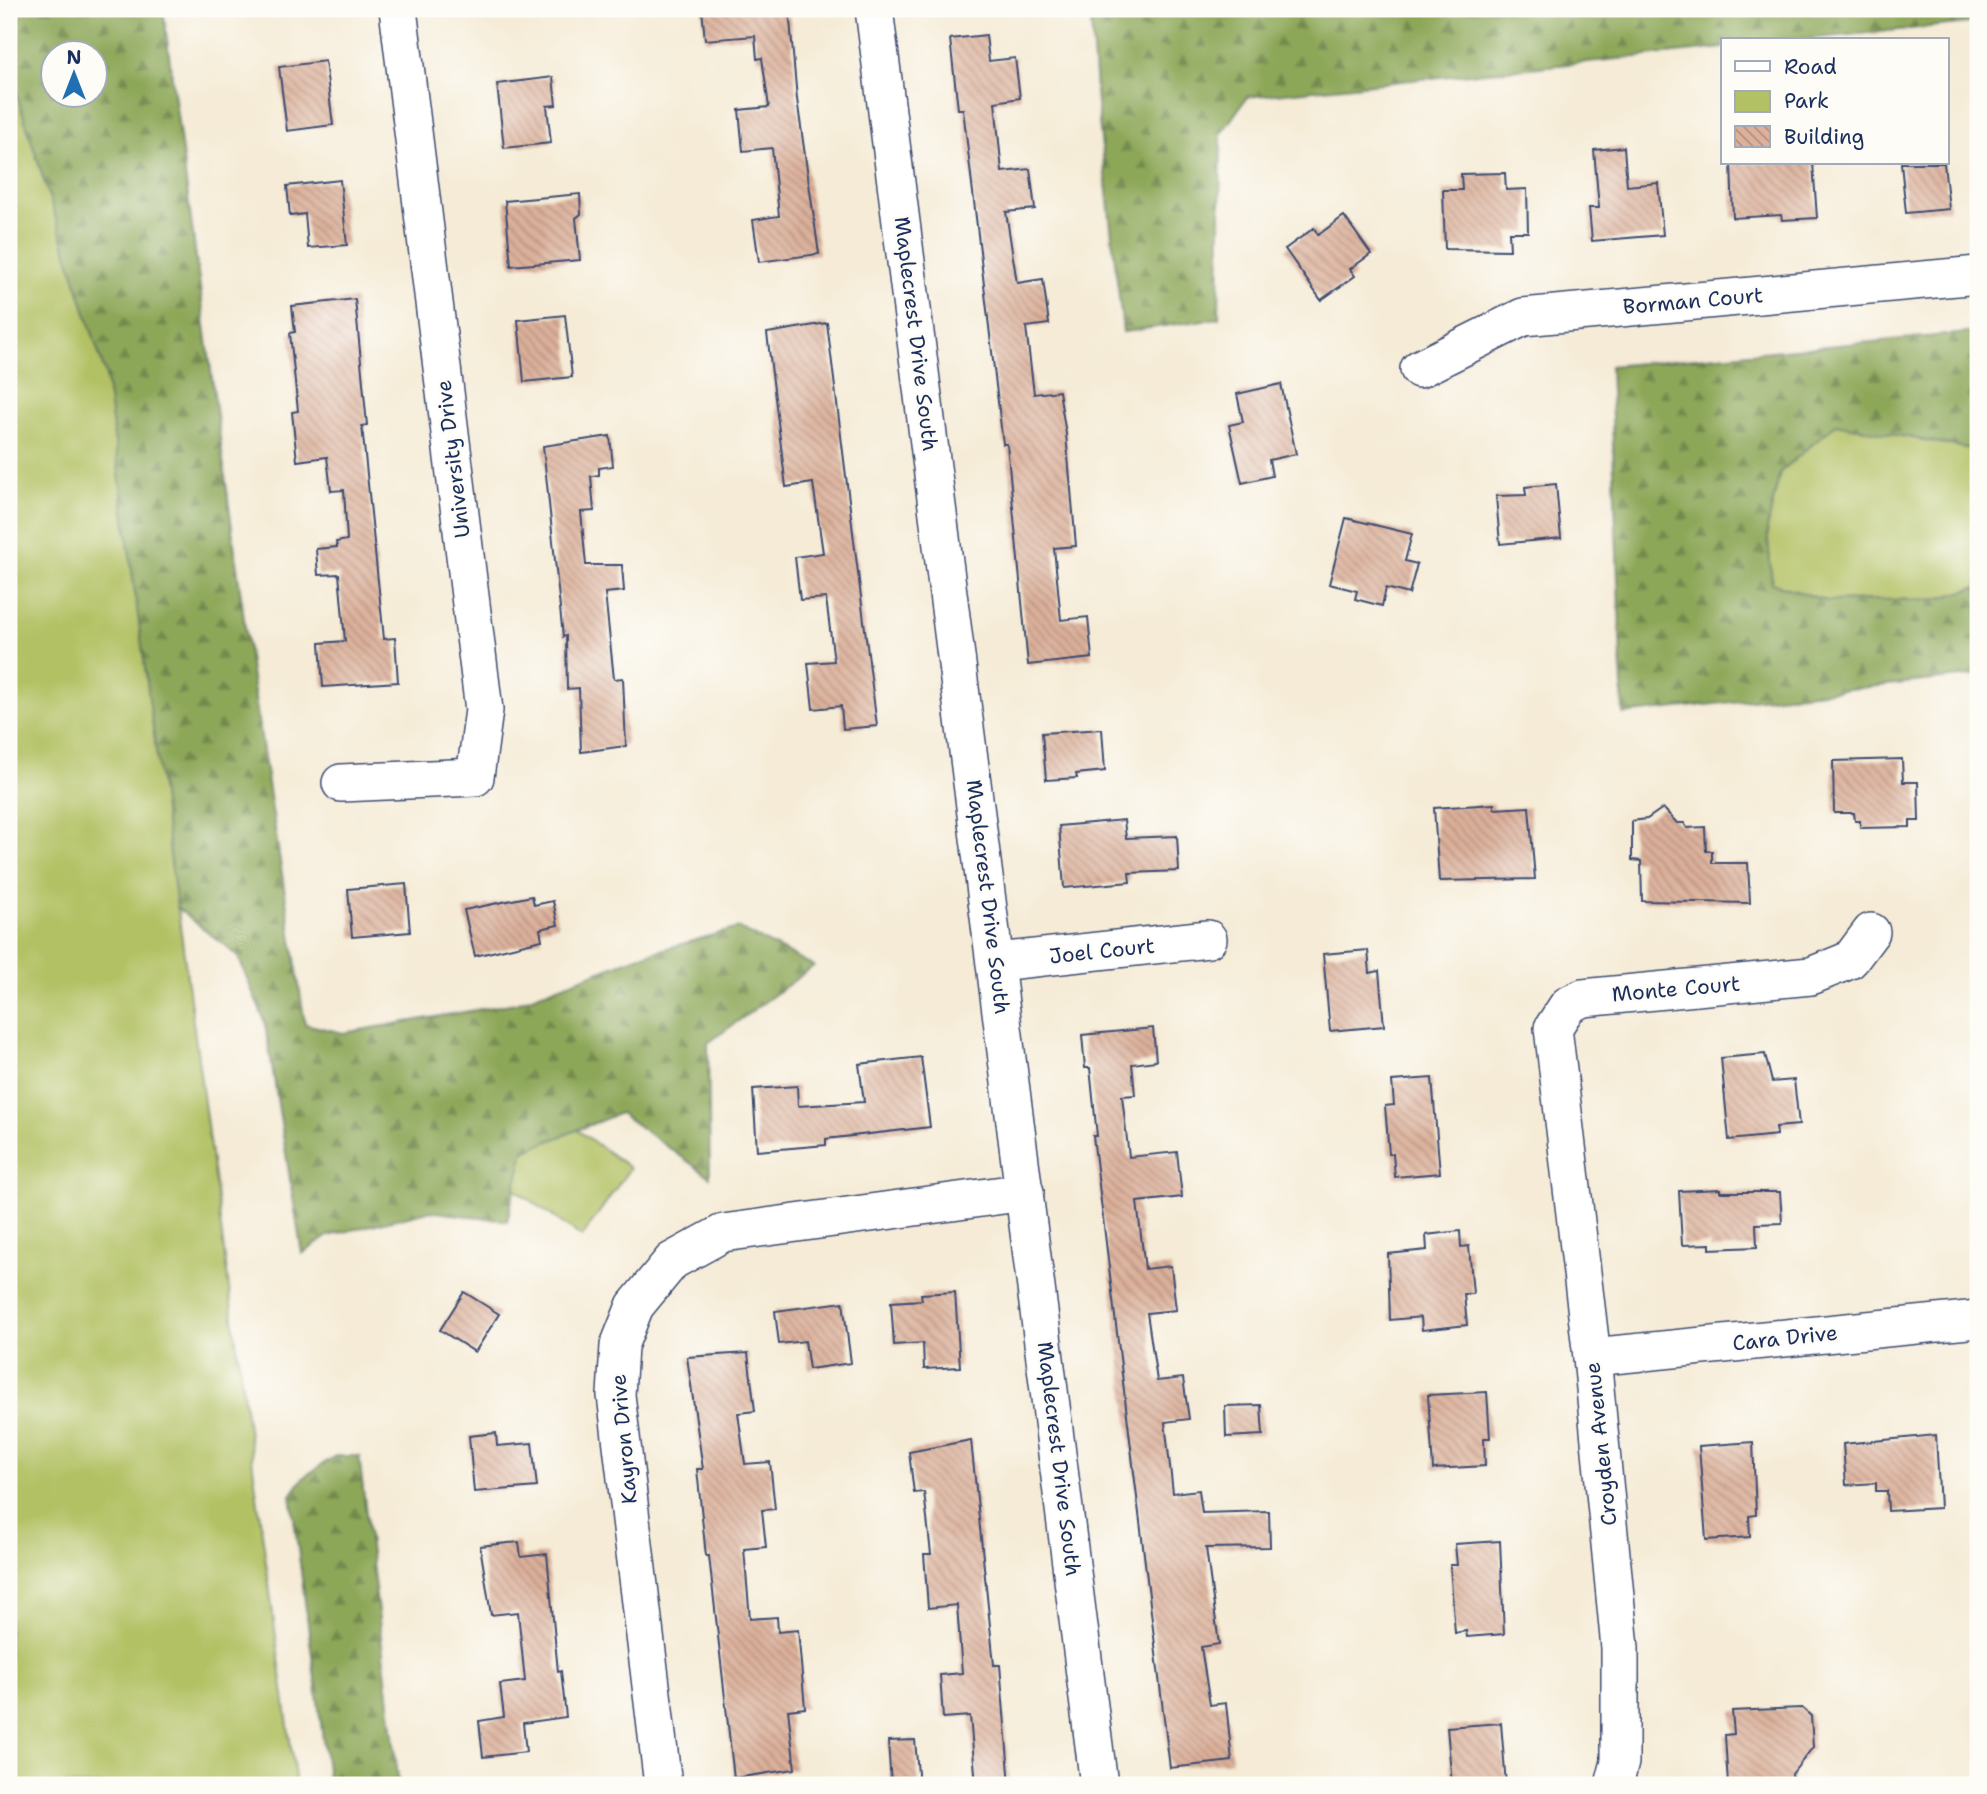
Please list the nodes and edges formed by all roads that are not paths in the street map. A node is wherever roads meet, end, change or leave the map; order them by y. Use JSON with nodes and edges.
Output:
{"nodes":[{"id":1,"x":398,"y":9,"type":"edge"},
{"id":2,"x":874,"y":9,"type":"edge"},
{"id":3,"x":1978,"y":275,"type":"edge"},
{"id":4,"x":1419,"y":369,"type":"dead end"},
{"id":5,"x":341,"y":783,"type":"dead end"},
{"id":6,"x":1871,"y":932,"type":"dead end"},
{"id":7,"x":1208,"y":939,"type":"dead end"},
{"id":8,"x":997,"y":962,"type":"junction"},
{"id":9,"x":1563,"y":1103,"type":"joint"},
{"id":10,"x":1026,"y":1192,"type":"junction"},
{"id":11,"x":1978,"y":1319,"type":"edge"},
{"id":12,"x":1592,"y":1357,"type":"junction"},
{"id":13,"x":663,"y":1785,"type":"edge"},
{"id":14,"x":1099,"y":1785,"type":"edge"},
{"id":15,"x":1614,"y":1785,"type":"edge"}],
"edges":[{"from":1,"to":5,"type":"street","name":"University Drive"},
{"from":2,"to":8,"type":"street","name":"Maplecrest Drive South"},
{"from":3,"to":4,"type":"street","name":"Borman Court"},
{"from":6,"to":9,"type":"street","name":"Monte Court"},
{"from":7,"to":8,"type":"street","name":"Joel Court"},
{"from":8,"to":10,"type":"street","name":"Maplecrest Drive South"},
{"from":9,"to":12,"type":"street","name":"Croyden Avenue"},
{"from":10,"to":13,"type":"street","name":"Kayron Drive"},
{"from":10,"to":14,"type":"street","name":"Maplecrest Drive South"},
{"from":11,"to":12,"type":"street","name":"Cara Drive"},
{"from":12,"to":15,"type":"street","name":"Croyden Avenue"}]}
